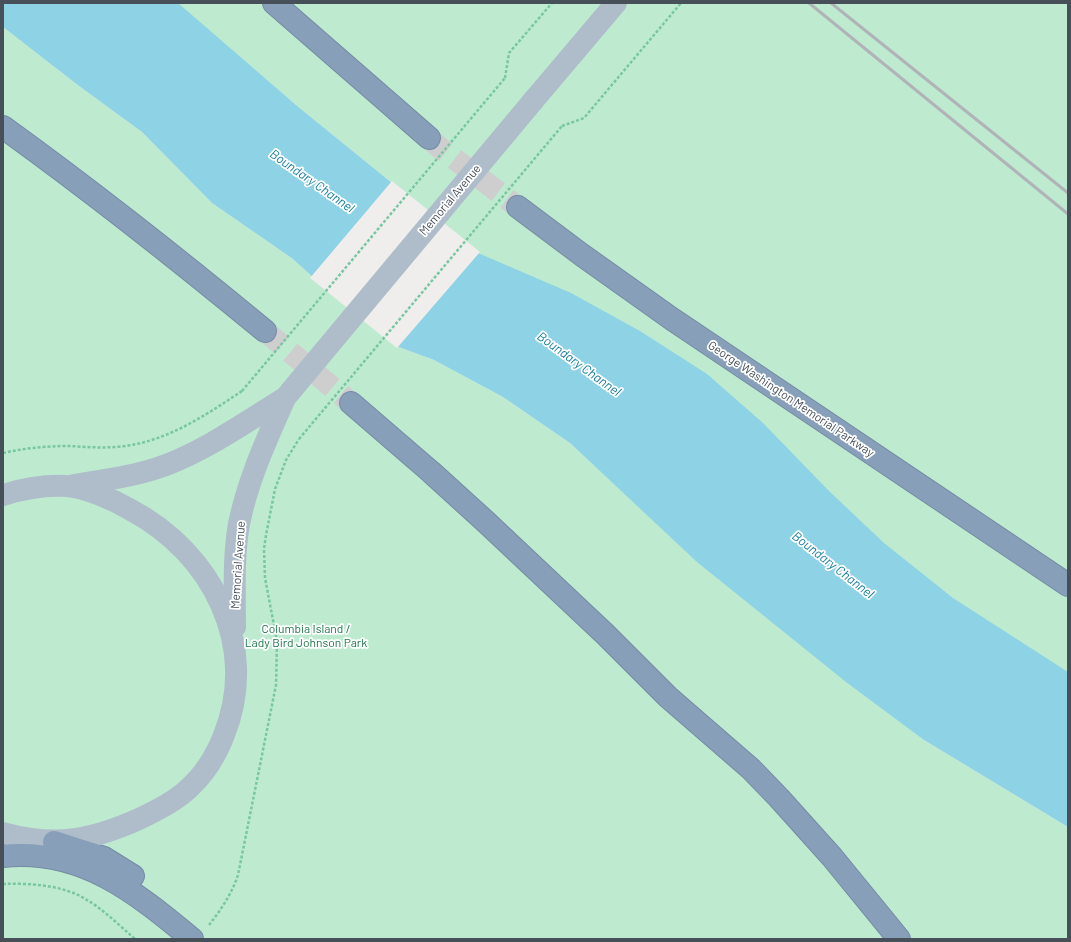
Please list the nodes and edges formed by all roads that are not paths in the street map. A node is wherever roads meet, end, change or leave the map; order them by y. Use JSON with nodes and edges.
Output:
{"nodes":[{"id":1,"x":274,"y":3,"type":"edge"},
{"id":2,"x":616,"y":3,"type":"edge"},
{"id":3,"x":3,"y":127,"type":"edge"},
{"id":4,"x":429,"y":138,"type":"tunnel mouth"},
{"id":5,"x":518,"y":207,"type":"tunnel mouth"},
{"id":6,"x":265,"y":331,"type":"tunnel mouth"},
{"id":7,"x":351,"y":403,"type":"tunnel mouth"},
{"id":8,"x":270,"y":415,"type":"junction"},
{"id":9,"x":67,"y":486,"type":"junction"},
{"id":10,"x":3,"y":495,"type":"edge"},
{"id":11,"x":1068,"y":585,"type":"edge"},
{"id":12,"x":234,"y":645,"type":"junction"},
{"id":13,"x":3,"y":833,"type":"edge"},
{"id":14,"x":54,"y":842,"type":"junction"},
{"id":15,"x":3,"y":856,"type":"edge"},
{"id":16,"x":164,"y":916,"type":"junction"},
{"id":17,"x":192,"y":939,"type":"edge"},
{"id":18,"x":899,"y":939,"type":"edge"}],
"edges":[{"from":1,"to":4,"type":"highway"},
{"from":2,"to":8,"type":"main road","name":"Memorial Avenue","bridge":true},
{"from":3,"to":6,"type":"highway"},
{"from":5,"to":11,"type":"highway","name":"George Washington Memorial Parkway"},
{"from":7,"to":18,"type":"highway"},
{"from":8,"to":9,"type":"main road"},
{"from":8,"to":12,"type":"main road","name":"Memorial Avenue"},
{"from":9,"to":10,"type":"main road"},
{"from":9,"to":12,"type":"main road"},
{"from":12,"to":14,"type":"main road"},
{"from":13,"to":14,"type":"main road"},
{"from":14,"to":16,"type":"highway"},
{"from":15,"to":16,"type":"highway"},
{"from":16,"to":17,"type":"highway"}]}
